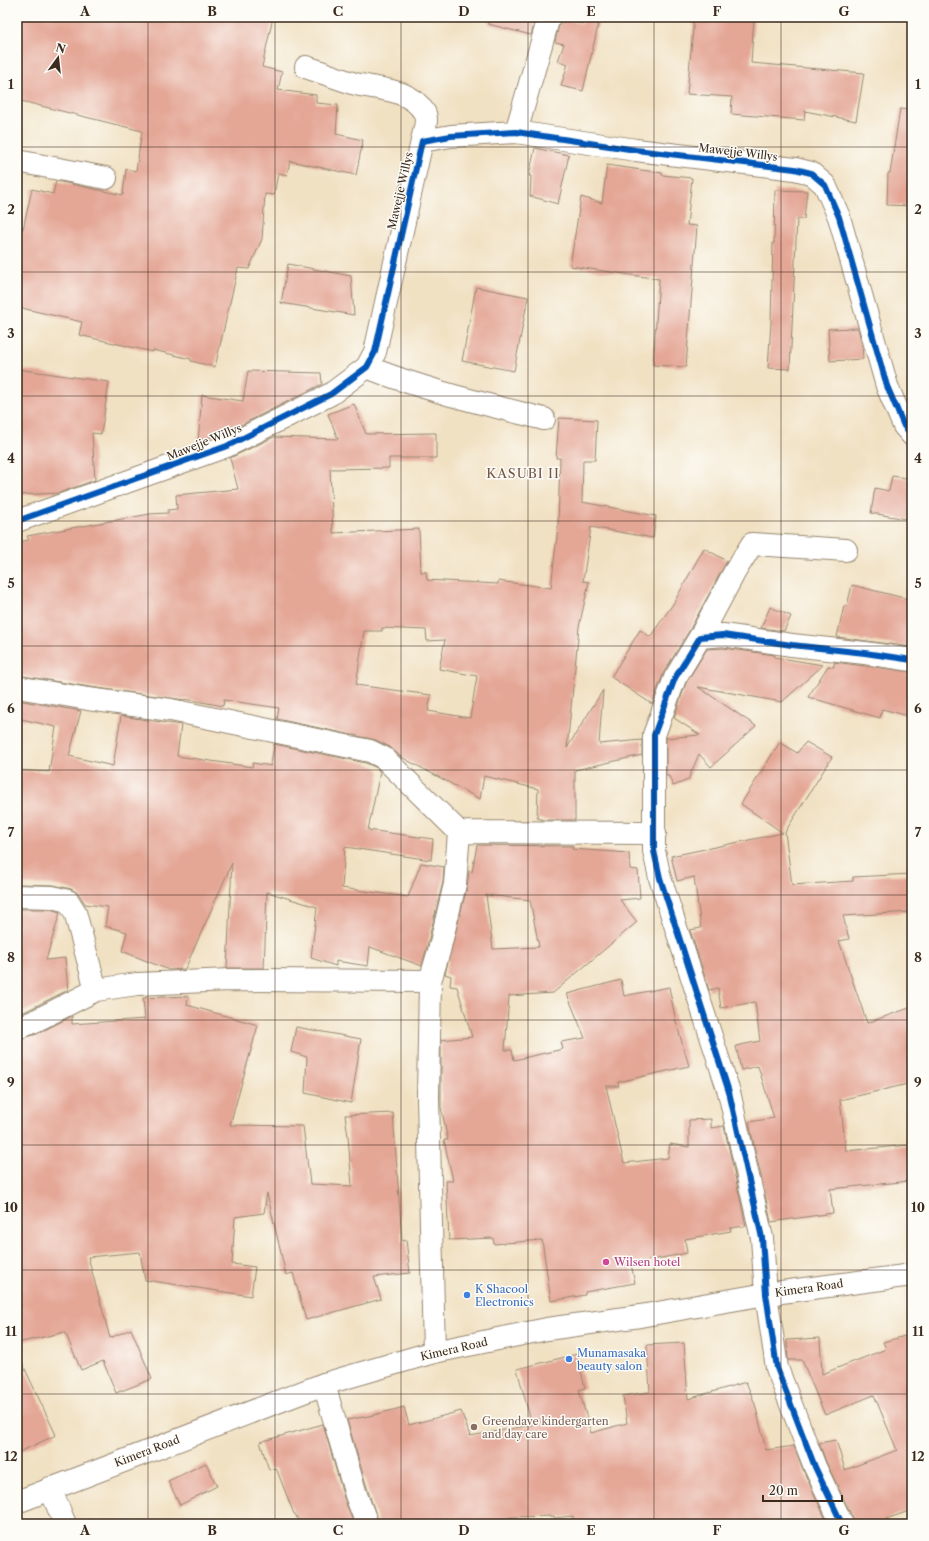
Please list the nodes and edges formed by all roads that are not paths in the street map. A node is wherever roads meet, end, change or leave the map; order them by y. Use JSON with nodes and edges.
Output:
{"nodes":[{"id":1,"x":549,"y":17,"type":"edge"},
{"id":2,"x":306,"y":67,"type":"dead end"},
{"id":3,"x":516,"y":132,"type":"junction"},
{"id":4,"x":422,"y":141,"type":"junction"},
{"id":5,"x":17,"y":161,"type":"edge"},
{"id":6,"x":106,"y":178,"type":"dead end"},
{"id":7,"x":367,"y":367,"type":"junction"},
{"id":8,"x":544,"y":419,"type":"dead end"},
{"id":9,"x":912,"y":435,"type":"edge"},
{"id":10,"x":17,"y":521,"type":"edge"},
{"id":11,"x":846,"y":550,"type":"dead end"},
{"id":12,"x":700,"y":637,"type":"junction"},
{"id":13,"x":912,"y":660,"type":"edge"},
{"id":14,"x":17,"y":687,"type":"edge"},
{"id":15,"x":459,"y":832,"type":"junction"},
{"id":16,"x":655,"y":833,"type":"junction"},
{"id":17,"x":17,"y":896,"type":"edge"},
{"id":18,"x":430,"y":981,"type":"junction"},
{"id":19,"x":96,"y":990,"type":"junction"},
{"id":20,"x":17,"y":1028,"type":"edge"},
{"id":21,"x":912,"y":1275,"type":"edge"},
{"id":22,"x":766,"y":1294,"type":"junction"},
{"id":23,"x":434,"y":1352,"type":"junction"},
{"id":24,"x":324,"y":1384,"type":"junction"},
{"id":25,"x":50,"y":1488,"type":"junction"},
{"id":26,"x":17,"y":1502,"type":"edge"},
{"id":27,"x":65,"y":1524,"type":"edge"},
{"id":28,"x":367,"y":1524,"type":"edge"},
{"id":29,"x":842,"y":1524,"type":"edge"}],
"edges":[{"from":1,"to":3,"type":"street"},
{"from":2,"to":4,"type":"street"},
{"from":3,"to":4,"type":"street","name":"Mawejje Willys"},
{"from":3,"to":9,"type":"street","name":"Mawejje Willys"},
{"from":4,"to":7,"type":"street","name":"Mawejje Willys"},
{"from":5,"to":6,"type":"street"},
{"from":7,"to":8,"type":"street"},
{"from":7,"to":10,"type":"street","name":"Mawejje Willys"},
{"from":11,"to":12,"type":"street"},
{"from":12,"to":13,"type":"street"},
{"from":12,"to":16,"type":"street"},
{"from":14,"to":15,"type":"street"},
{"from":15,"to":16,"type":"street"},
{"from":15,"to":18,"type":"street"},
{"from":16,"to":22,"type":"street"},
{"from":17,"to":19,"type":"street"},
{"from":18,"to":19,"type":"street"},
{"from":18,"to":23,"type":"street"},
{"from":19,"to":20,"type":"street"},
{"from":21,"to":22,"type":"street","name":"Kimera Road"},
{"from":22,"to":23,"type":"street","name":"Kimera Road"},
{"from":22,"to":29,"type":"street"},
{"from":23,"to":24,"type":"street","name":"Kimera Road"},
{"from":24,"to":25,"type":"street","name":"Kimera Road"},
{"from":24,"to":28,"type":"street"},
{"from":25,"to":26,"type":"street","name":"Kimera Road"},
{"from":25,"to":27,"type":"street"}]}
